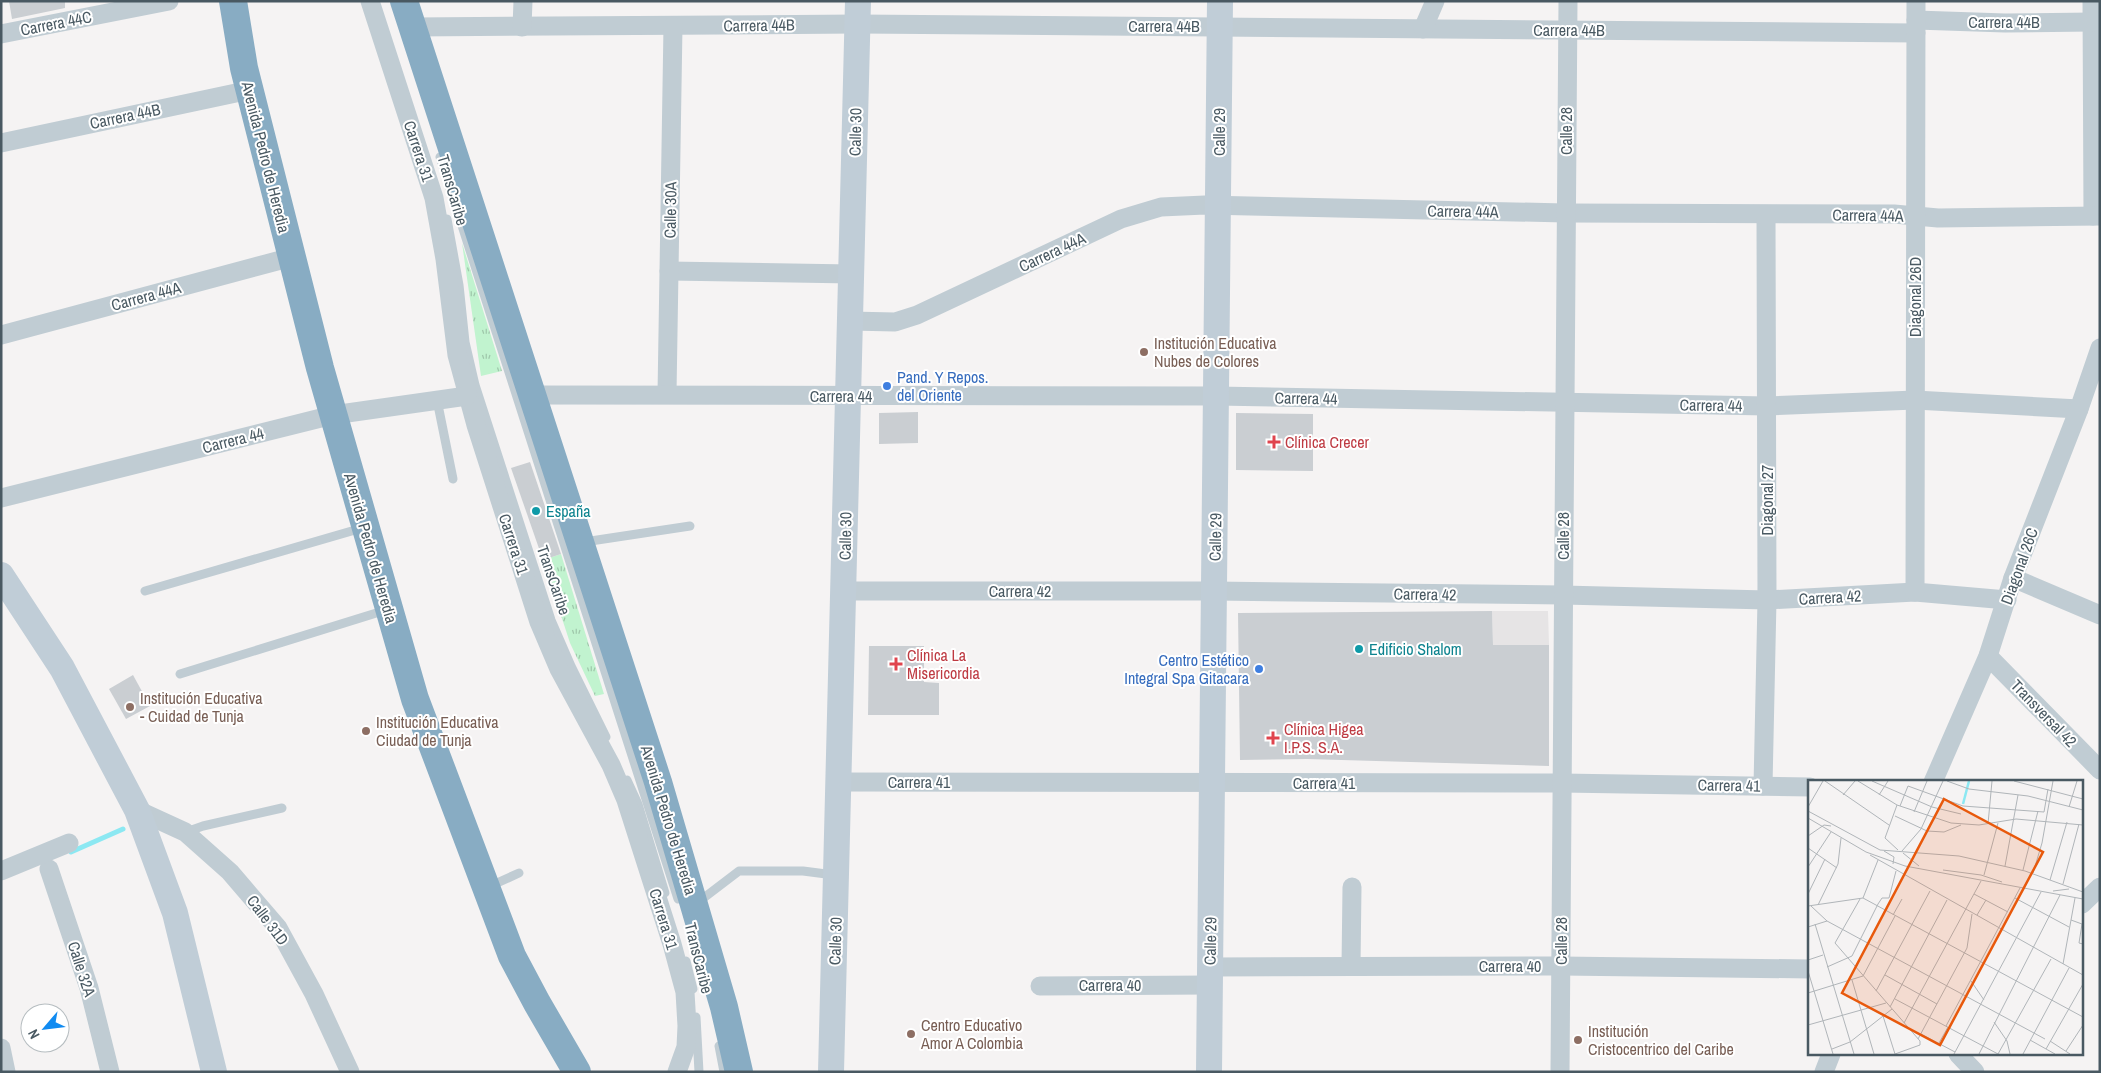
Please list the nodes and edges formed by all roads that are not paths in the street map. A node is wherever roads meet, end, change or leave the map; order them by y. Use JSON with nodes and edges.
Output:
{"nodes":[{"id":1,"x":169,"y":1,"type":"edge"},
{"id":2,"x":232,"y":1,"type":"edge"},
{"id":3,"x":370,"y":1,"type":"edge"},
{"id":4,"x":378,"y":1,"type":"edge"},
{"id":5,"x":404,"y":1,"type":"edge"},
{"id":6,"x":523,"y":1,"type":"edge"},
{"id":7,"x":1220,"y":1,"type":"edge"},
{"id":8,"x":1435,"y":1,"type":"edge"},
{"id":9,"x":1568,"y":1,"type":"edge"},
{"id":10,"x":1916,"y":1,"type":"edge"},
{"id":11,"x":2092,"y":1,"type":"edge"},
{"id":12,"x":858,"y":13,"type":"edge"},
{"id":13,"x":2092,"y":22,"type":"junction"},
{"id":14,"x":673,"y":26,"type":"junction"},
{"id":15,"x":413,"y":27,"type":"junction"},
{"id":16,"x":522,"y":27,"type":"junction"},
{"id":17,"x":1220,"y":27,"type":"junction"},
{"id":18,"x":1916,"y":27,"type":"junction"},
{"id":19,"x":1423,"y":29,"type":"junction"},
{"id":20,"x":1567,"y":30,"type":"junction"},
{"id":21,"x":1,"y":34,"type":"edge"},
{"id":22,"x":250,"y":90,"type":"junction"},
{"id":23,"x":1,"y":142,"type":"edge"},
{"id":24,"x":436,"y":144,"type":"dead end"},
{"id":25,"x":1219,"y":206,"type":"junction"},
{"id":26,"x":1565,"y":214,"type":"junction"},
{"id":27,"x":1766,"y":215,"type":"junction"},
{"id":28,"x":1916,"y":216,"type":"junction"},
{"id":29,"x":2096,"y":216,"type":"edge"},
{"id":30,"x":292,"y":257,"type":"junction"},
{"id":31,"x":669,"y":271,"type":"junction"},
{"id":32,"x":852,"y":274,"type":"junction"},
{"id":33,"x":850,"y":322,"type":"junction"},
{"id":34,"x":1,"y":335,"type":"edge"},
{"id":35,"x":2100,"y":348,"type":"edge"},
{"id":36,"x":667,"y":394,"type":"junction"},
{"id":37,"x":533,"y":395,"type":"junction"},
{"id":38,"x":467,"y":396,"type":"junction"},
{"id":39,"x":848,"y":396,"type":"junction"},
{"id":40,"x":1216,"y":396,"type":"junction"},
{"id":41,"x":436,"y":400,"type":"junction"},
{"id":42,"x":1915,"y":400,"type":"junction"},
{"id":43,"x":1564,"y":402,"type":"junction"},
{"id":44,"x":1766,"y":406,"type":"junction"},
{"id":45,"x":2079,"y":408,"type":"junction"},
{"id":46,"x":333,"y":415,"type":"junction"},
{"id":47,"x":453,"y":479,"type":"dead end"},
{"id":48,"x":1,"y":498,"type":"edge"},
{"id":49,"x":690,"y":526,"type":"dead end"},
{"id":50,"x":365,"y":527,"type":"junction"},
{"id":51,"x":581,"y":543,"type":"junction"},
{"id":52,"x":2013,"y":578,"type":"junction"},
{"id":53,"x":5,"y":587,"type":"edge"},
{"id":54,"x":145,"y":591,"type":"dead end"},
{"id":55,"x":1214,"y":591,"type":"junction"},
{"id":56,"x":843,"y":592,"type":"junction"},
{"id":57,"x":1915,"y":592,"type":"junction"},
{"id":58,"x":1563,"y":595,"type":"junction"},
{"id":59,"x":1767,"y":600,"type":"junction"},
{"id":60,"x":2007,"y":600,"type":"junction"},
{"id":61,"x":389,"y":609,"type":"junction"},
{"id":62,"x":2100,"y":615,"type":"edge"},
{"id":63,"x":1988,"y":656,"type":"junction"},
{"id":64,"x":180,"y":674,"type":"dead end"},
{"id":65,"x":2100,"y":770,"type":"edge"},
{"id":66,"x":1934,"y":780,"type":"edge"},
{"id":67,"x":839,"y":782,"type":"junction"},
{"id":68,"x":1212,"y":783,"type":"junction"},
{"id":69,"x":1562,"y":783,"type":"junction"},
{"id":70,"x":1763,"y":786,"type":"junction"},
{"id":71,"x":1808,"y":787,"type":"edge"},
{"id":72,"x":282,"y":808,"type":"dead end"},
{"id":73,"x":137,"y":810,"type":"junction"},
{"id":74,"x":185,"y":832,"type":"junction"},
{"id":75,"x":69,"y":843,"type":"dead end"},
{"id":76,"x":49,"y":869,"type":"dead end"},
{"id":77,"x":1,"y":870,"type":"edge"},
{"id":78,"x":519,"y":873,"type":"dead end"},
{"id":79,"x":836,"y":875,"type":"junction"},
{"id":80,"x":1352,"y":887,"type":"dead end"},
{"id":81,"x":2100,"y":887,"type":"edge"},
{"id":82,"x":486,"y":888,"type":"junction"},
{"id":83,"x":2084,"y":902,"type":"edge"},
{"id":84,"x":688,"y":907,"type":"junction"},
{"id":85,"x":1352,"y":966,"type":"junction"},
{"id":86,"x":1561,"y":966,"type":"junction"},
{"id":87,"x":1808,"y":969,"type":"edge"},
{"id":88,"x":1210,"y":976,"type":"junction"},
{"id":89,"x":1040,"y":986,"type":"dead end"},
{"id":90,"x":717,"y":1036,"type":"dead end"},
{"id":91,"x":1,"y":1048,"type":"edge"},
{"id":92,"x":1830,"y":1056,"type":"edge"},
{"id":93,"x":1960,"y":1056,"type":"edge"},
{"id":94,"x":6,"y":1072,"type":"edge"},
{"id":95,"x":110,"y":1072,"type":"edge"},
{"id":96,"x":214,"y":1072,"type":"edge"},
{"id":97,"x":350,"y":1072,"type":"edge"},
{"id":98,"x":577,"y":1072,"type":"edge"},
{"id":99,"x":677,"y":1072,"type":"edge"},
{"id":100,"x":699,"y":1072,"type":"edge"},
{"id":101,"x":724,"y":1072,"type":"edge"},
{"id":102,"x":739,"y":1072,"type":"edge"},
{"id":103,"x":831,"y":1072,"type":"edge"},
{"id":104,"x":1209,"y":1072,"type":"edge"},
{"id":105,"x":1560,"y":1072,"type":"edge"},
{"id":106,"x":1824,"y":1072,"type":"edge"},
{"id":107,"x":1975,"y":1072,"type":"edge"}],
"edges":[{"from":1,"to":21,"type":"street","name":"Carrera 44C"},
{"from":2,"to":22,"type":"highway","name":"Avenida Pedro de Heredia"},
{"from":3,"to":38,"type":"street","name":"Carrera 31"},
{"from":4,"to":100,"type":"lane","name":"TransCaribe"},
{"from":5,"to":15,"type":"highway","name":"Avenida Pedro de Heredia"},
{"from":6,"to":16,"type":"street"},
{"from":7,"to":17,"type":"street","name":"Calle 29"},
{"from":8,"to":19,"type":"street"},
{"from":9,"to":20,"type":"street","name":"Calle 28"},
{"from":10,"to":18,"type":"street","name":"Diagonal 26D"},
{"from":11,"to":13,"type":"street"},
{"from":12,"to":14,"type":"street","name":"Carrera 44B"},
{"from":12,"to":17,"type":"street","name":"Carrera 44B"},
{"from":12,"to":32,"type":"street","name":"Calle 30"},
{"from":13,"to":18,"type":"street","name":"Carrera 44B"},
{"from":13,"to":29,"type":"street"},
{"from":14,"to":16,"type":"street","name":"Carrera 44B"},
{"from":14,"to":31,"type":"street","name":"Calle 30A"},
{"from":15,"to":16,"type":"street","name":"Carrera 44B"},
{"from":15,"to":37,"type":"highway","name":"Avenida Pedro de Heredia"},
{"from":17,"to":19,"type":"street","name":"Carrera 44B"},
{"from":17,"to":25,"type":"street","name":"Calle 29"},
{"from":18,"to":20,"type":"street","name":"Carrera 44B"},
{"from":18,"to":28,"type":"street","name":"Diagonal 26D"},
{"from":19,"to":20,"type":"street","name":"Carrera 44B"},
{"from":20,"to":26,"type":"street","name":"Calle 28"},
{"from":22,"to":23,"type":"street","name":"Carrera 44B"},
{"from":22,"to":30,"type":"highway","name":"Avenida Pedro de Heredia"},
{"from":24,"to":84,"type":"lane","name":"TransCaribe"},
{"from":25,"to":26,"type":"street","name":"Carrera 44A"},
{"from":25,"to":33,"type":"street","name":"Carrera 44A"},
{"from":25,"to":40,"type":"street","name":"Calle 29"},
{"from":26,"to":27,"type":"street","name":"Carrera 44A"},
{"from":26,"to":43,"type":"street","name":"Calle 28"},
{"from":27,"to":28,"type":"street","name":"Carrera 44A"},
{"from":27,"to":44,"type":"street","name":"Diagonal 27"},
{"from":28,"to":29,"type":"street","name":"Carrera 44A"},
{"from":28,"to":42,"type":"street","name":"Diagonal 26D"},
{"from":30,"to":34,"type":"street","name":"Carrera 44A"},
{"from":30,"to":46,"type":"highway","name":"Avenida Pedro de Heredia"},
{"from":31,"to":32,"type":"street"},
{"from":31,"to":36,"type":"street","name":"Calle 30A"},
{"from":32,"to":33,"type":"street","name":"Calle 30"},
{"from":33,"to":39,"type":"street","name":"Calle 30"},
{"from":35,"to":45,"type":"street","name":"Diagonal 26C"},
{"from":36,"to":37,"type":"street","name":"Carrera 44"},
{"from":36,"to":39,"type":"street","name":"Carrera 44"},
{"from":37,"to":51,"type":"highway","name":"Avenida Pedro de Heredia"},
{"from":38,"to":41,"type":"street","name":"Carrera 44"},
{"from":38,"to":99,"type":"street","name":"Carrera 31"},
{"from":39,"to":40,"type":"street","name":"Carrera 44"},
{"from":39,"to":56,"type":"street","name":"Calle 30"},
{"from":40,"to":43,"type":"street","name":"Carrera 44"},
{"from":40,"to":55,"type":"street","name":"Calle 29"},
{"from":41,"to":46,"type":"street","name":"Carrera 44"},
{"from":41,"to":47,"type":"lane"},
{"from":42,"to":44,"type":"street","name":"Carrera 44"},
{"from":42,"to":45,"type":"street","name":"Carrera 44"},
{"from":42,"to":57,"type":"street","name":"Diagonal 26D"},
{"from":43,"to":44,"type":"street","name":"Carrera 44"},
{"from":43,"to":58,"type":"street","name":"Calle 28"},
{"from":44,"to":59,"type":"street","name":"Diagonal 27"},
{"from":45,"to":52,"type":"street","name":"Diagonal 26C"},
{"from":46,"to":48,"type":"street","name":"Carrera 44"},
{"from":46,"to":50,"type":"highway","name":"Avenida Pedro de Heredia"},
{"from":49,"to":51,"type":"lane"},
{"from":50,"to":54,"type":"lane"},
{"from":50,"to":61,"type":"highway","name":"Avenida Pedro de Heredia"},
{"from":51,"to":84,"type":"highway","name":"Avenida Pedro de Heredia"},
{"from":52,"to":60,"type":"street","name":"Diagonal 26C"},
{"from":52,"to":62,"type":"street"},
{"from":53,"to":73,"type":"street"},
{"from":55,"to":56,"type":"street","name":"Carrera 42"},
{"from":55,"to":58,"type":"street","name":"Carrera 42"},
{"from":55,"to":68,"type":"street","name":"Calle 29"},
{"from":56,"to":67,"type":"street","name":"Calle 30"},
{"from":57,"to":59,"type":"street","name":"Carrera 42"},
{"from":57,"to":60,"type":"street","name":"Carrera 42"},
{"from":58,"to":59,"type":"street","name":"Carrera 42"},
{"from":58,"to":69,"type":"street","name":"Calle 28"},
{"from":59,"to":70,"type":"street","name":"Diagonal 27"},
{"from":60,"to":63,"type":"street","name":"Diagonal 26C"},
{"from":61,"to":64,"type":"lane"},
{"from":61,"to":82,"type":"highway","name":"Avenida Pedro de Heredia"},
{"from":63,"to":65,"type":"street","name":"Transversal 42"},
{"from":63,"to":66,"type":"street","name":"Diagonal 26C"},
{"from":67,"to":68,"type":"street","name":"Carrera 41"},
{"from":67,"to":79,"type":"street","name":"Calle 30"},
{"from":68,"to":69,"type":"street","name":"Carrera 41"},
{"from":68,"to":88,"type":"street","name":"Calle 29"},
{"from":69,"to":70,"type":"street","name":"Carrera 41"},
{"from":69,"to":86,"type":"street","name":"Calle 28"},
{"from":70,"to":71,"type":"street","name":"Carrera 41"},
{"from":72,"to":74,"type":"lane"},
{"from":73,"to":74,"type":"street","name":"Calle 31D"},
{"from":73,"to":96,"type":"street"},
{"from":74,"to":97,"type":"street","name":"Calle 31D"},
{"from":75,"to":77,"type":"street"},
{"from":76,"to":95,"type":"street","name":"Calle 32A"},
{"from":78,"to":82,"type":"lane"},
{"from":79,"to":84,"type":"lane"},
{"from":79,"to":103,"type":"street","name":"Calle 30"},
{"from":80,"to":85,"type":"street"},
{"from":81,"to":83,"type":"street"},
{"from":82,"to":98,"type":"highway","name":"Avenida Pedro de Heredia"},
{"from":84,"to":102,"type":"highway","name":"Avenida Pedro de Heredia"},
{"from":85,"to":86,"type":"street","name":"Carrera 40"},
{"from":85,"to":88,"type":"street","name":"Carrera 40"},
{"from":86,"to":87,"type":"street","name":"Carrera 40"},
{"from":86,"to":105,"type":"street","name":"Calle 28"},
{"from":88,"to":89,"type":"street","name":"Carrera 40"},
{"from":88,"to":104,"type":"street","name":"Calle 29"},
{"from":90,"to":101,"type":"lane"},
{"from":91,"to":94,"type":"street"},
{"from":92,"to":106,"type":"street"},
{"from":93,"to":107,"type":"street"}]}
